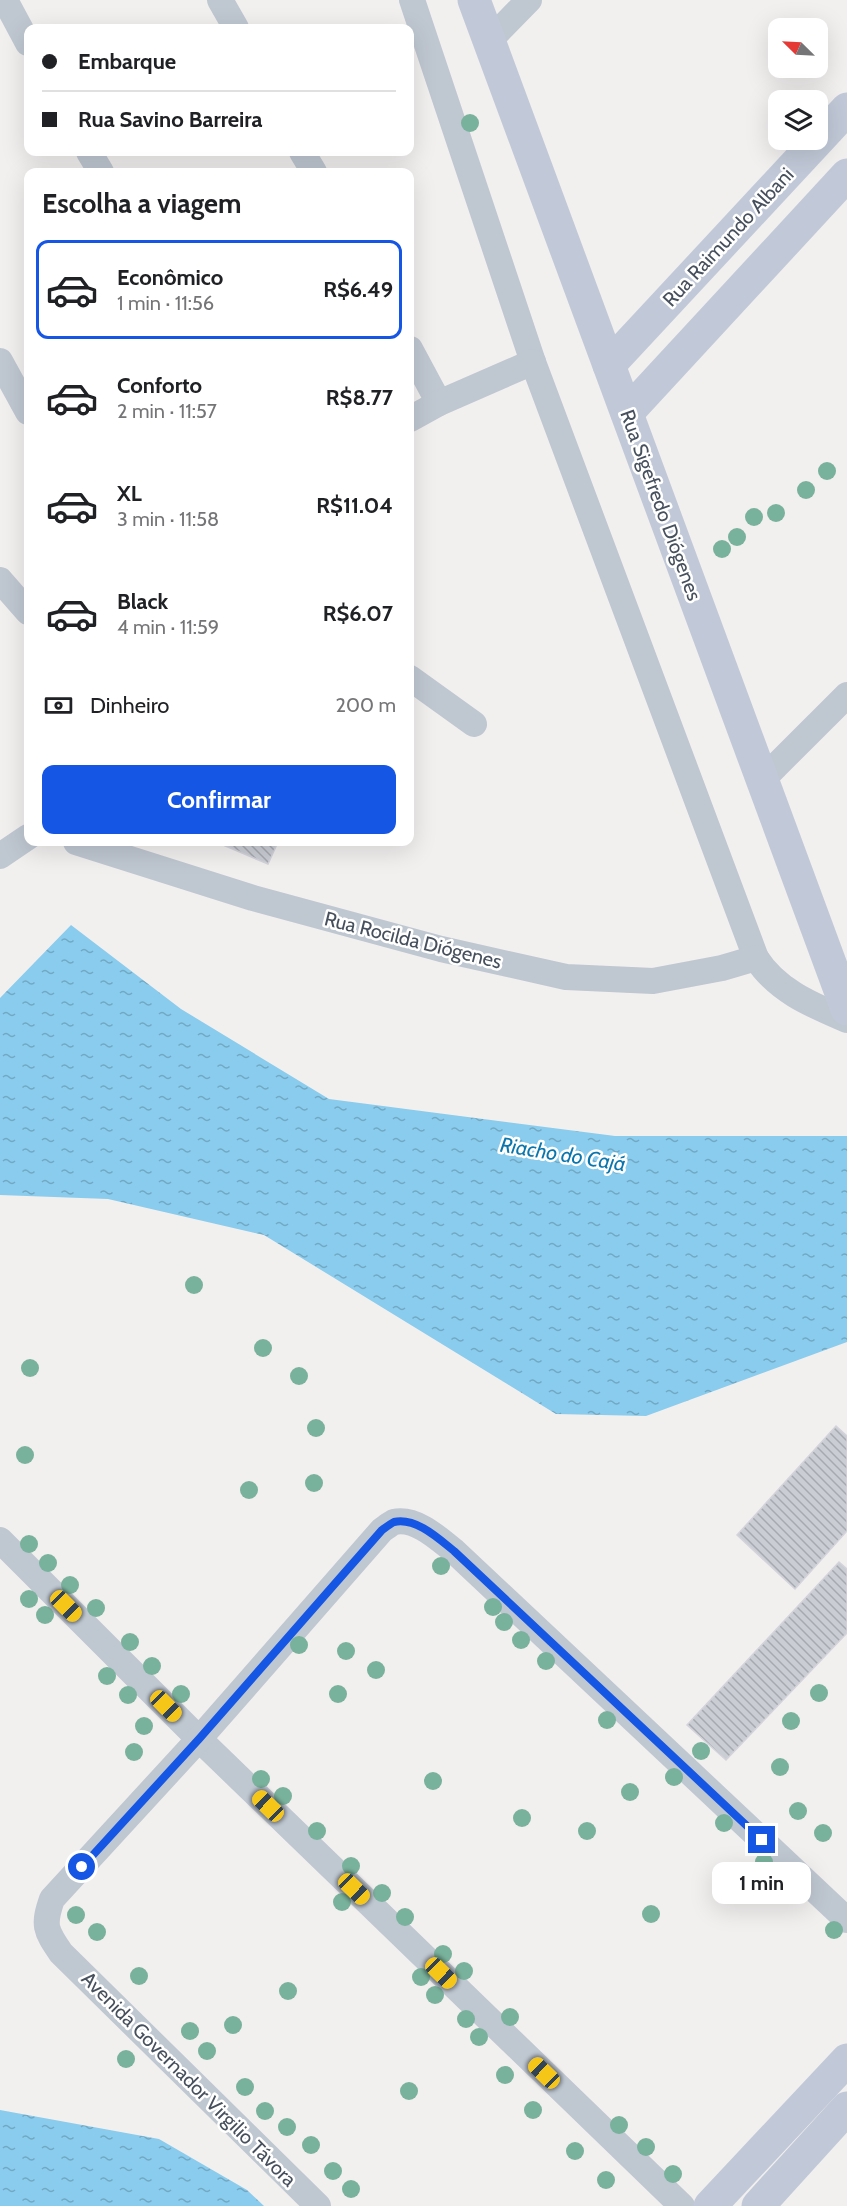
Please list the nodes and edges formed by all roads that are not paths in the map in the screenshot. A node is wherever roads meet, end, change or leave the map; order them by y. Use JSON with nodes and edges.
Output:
{"nodes":[{"id":1,"x":5,"y":0,"type":"edge"},
{"id":2,"x":220,"y":0,"type":"edge"},
{"id":3,"x":412,"y":0,"type":"edge"},
{"id":4,"x":474,"y":0,"type":"edge"},
{"id":5,"x":529,"y":0,"type":"edge"},
{"id":6,"x":234,"y":24,"type":"edge"},
{"id":7,"x":24,"y":36,"type":"edge"},
{"id":8,"x":488,"y":42,"type":"junction"},
{"id":9,"x":847,"y":109,"type":"edge"},
{"id":10,"x":847,"y":175,"type":"edge"},
{"id":11,"x":724,"y":242,"type":"junction"},
{"id":12,"x":752,"y":278,"type":"junction"},
{"id":13,"x":414,"y":356,"type":"edge"},
{"id":14,"x":0,"y":361,"type":"edge"},
{"id":15,"x":533,"y":362,"type":"junction"},
{"id":16,"x":609,"y":365,"type":"junction"},
{"id":17,"x":439,"y":403,"type":"junction"},
{"id":18,"x":24,"y":405,"type":"edge"},
{"id":19,"x":627,"y":413,"type":"junction"},
{"id":20,"x":414,"y":417,"type":"edge"},
{"id":21,"x":0,"y":580,"type":"edge"},
{"id":22,"x":24,"y":607,"type":"edge"},
{"id":23,"x":414,"y":681,"type":"edge"},
{"id":24,"x":847,"y":695,"type":"edge"},
{"id":25,"x":474,"y":724,"type":"dead end"},
{"id":26,"x":762,"y":780,"type":"junction"},
{"id":27,"x":24,"y":840,"type":"edge"},
{"id":28,"x":89,"y":846,"type":"edge"},
{"id":29,"x":0,"y":856,"type":"edge"},
{"id":30,"x":756,"y":958,"type":"junction"},
{"id":31,"x":847,"y":1009,"type":"edge"},
{"id":32,"x":847,"y":1020,"type":"edge"},
{"id":33,"x":0,"y":1540,"type":"edge"},
{"id":34,"x":199,"y":1739,"type":"junction"},
{"id":35,"x":847,"y":1920,"type":"edge"},
{"id":36,"x":847,"y":2060,"type":"edge"},
{"id":37,"x":847,"y":2108,"type":"edge"},
{"id":38,"x":318,"y":2206,"type":"edge"},
{"id":39,"x":682,"y":2206,"type":"edge"},
{"id":40,"x":710,"y":2206,"type":"edge"},
{"id":41,"x":758,"y":2206,"type":"edge"}],
"edges":[{"from":1,"to":7,"type":"street"},
{"from":2,"to":6,"type":"street"},
{"from":3,"to":15,"type":"street"},
{"from":4,"to":8,"type":"main road","name":"Rua Sigefredo Diógenes"},
{"from":5,"to":8,"type":"street"},
{"from":8,"to":16,"type":"main road","name":"Rua Sigefredo Diógenes"},
{"from":9,"to":11,"type":"main road","name":"Rua Raimundo Albani"},
{"from":10,"to":12,"type":"main road"},
{"from":11,"to":12,"type":"main road"},
{"from":11,"to":16,"type":"main road","name":"Rua Raimundo Albani"},
{"from":12,"to":19,"type":"main road"},
{"from":13,"to":17,"type":"street"},
{"from":14,"to":18,"type":"street"},
{"from":15,"to":17,"type":"street"},
{"from":15,"to":30,"type":"street"},
{"from":16,"to":19,"type":"main road","name":"Rua Sigefredo Diógenes"},
{"from":17,"to":20,"type":"street"},
{"from":19,"to":26,"type":"main road","name":"Rua Sigefredo Diógenes"},
{"from":21,"to":22,"type":"street"},
{"from":23,"to":25,"type":"street"},
{"from":24,"to":26,"type":"street"},
{"from":26,"to":31,"type":"main road","name":"Rua Sigefredo Diógenes"},
{"from":27,"to":29,"type":"street"},
{"from":28,"to":30,"type":"street","name":"Rua Rocilda Diógenes"},
{"from":30,"to":32,"type":"street"},
{"from":33,"to":34,"type":"street"},
{"from":34,"to":35,"type":"street","name":"Avenida Governador Virgilio Távora"},
{"from":34,"to":38,"type":"street","name":"Avenida Governador Virgilio Távora"},
{"from":34,"to":39,"type":"street"},
{"from":36,"to":40,"type":"main road"},
{"from":37,"to":41,"type":"main road"}]}
